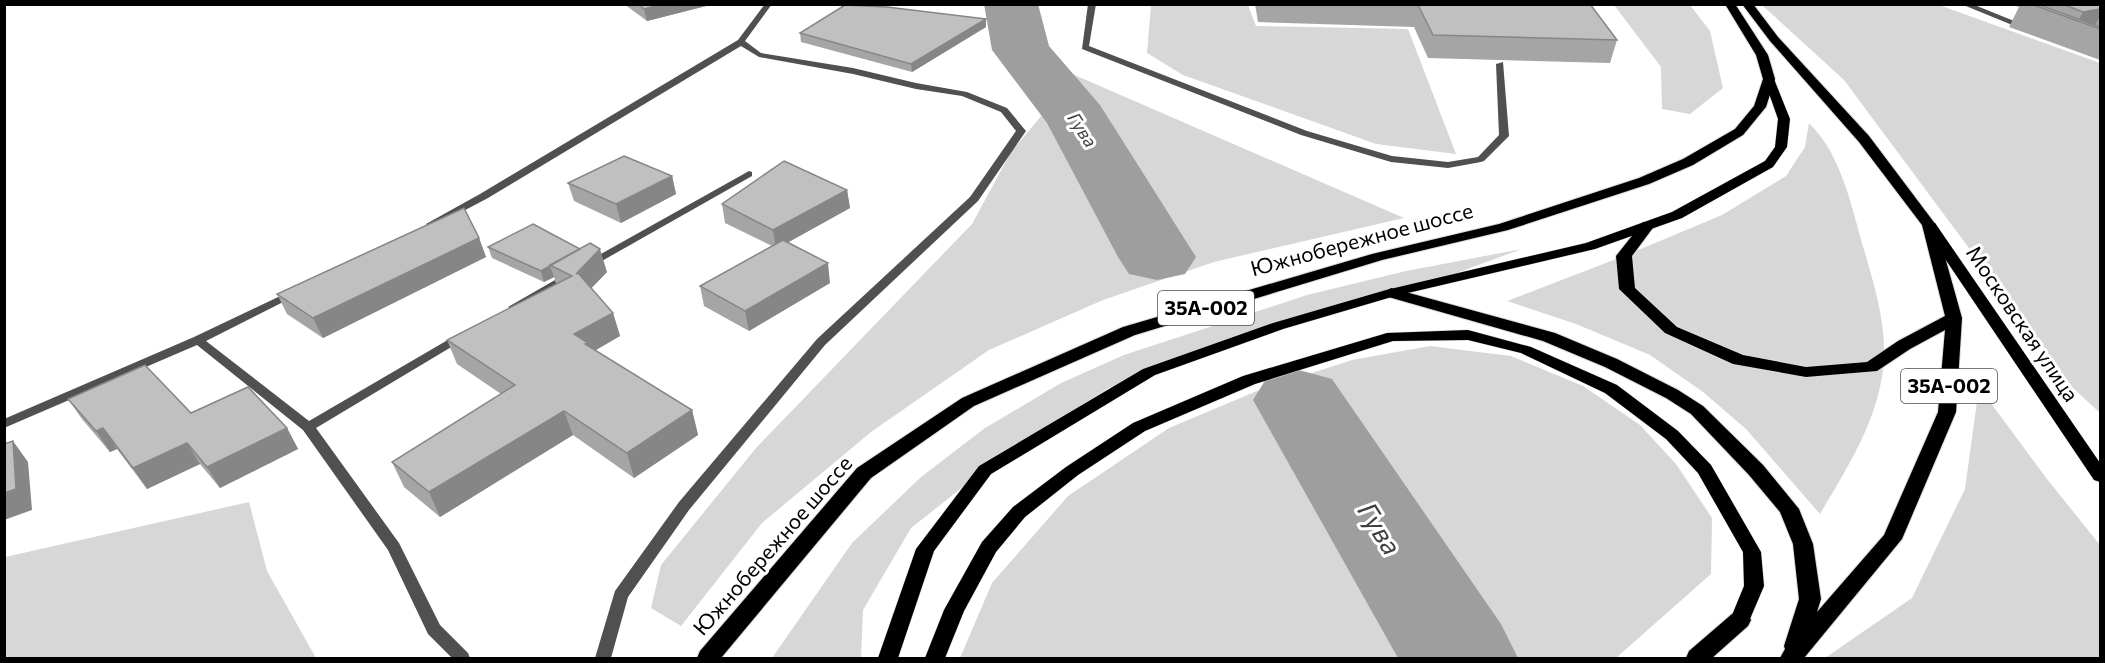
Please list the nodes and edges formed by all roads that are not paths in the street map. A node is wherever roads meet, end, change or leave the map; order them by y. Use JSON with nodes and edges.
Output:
{"nodes":[{"id":1,"x":1092,"y":4,"type":"edge"},
{"id":2,"x":1730,"y":4,"type":"edge"},
{"id":3,"x":1747,"y":4,"type":"edge"},
{"id":4,"x":1964,"y":4,"type":"edge"},
{"id":5,"x":765,"y":6,"type":"edge"},
{"id":6,"x":2039,"y":32,"type":"dead end"},
{"id":7,"x":741,"y":42,"type":"junction"},
{"id":8,"x":1500,"y":64,"type":"edge"},
{"id":9,"x":1769,"y":79,"type":"junction"},
{"id":10,"x":749,"y":174,"type":"dead end"},
{"id":11,"x":1648,"y":225,"type":"junction"},
{"id":12,"x":1929,"y":225,"type":"junction"},
{"id":13,"x":425,"y":227,"type":"edge"},
{"id":14,"x":302,"y":289,"type":"edge"},
{"id":15,"x":1391,"y":293,"type":"junction"},
{"id":16,"x":502,"y":314,"type":"edge"},
{"id":17,"x":1954,"y":318,"type":"junction"},
{"id":18,"x":471,"y":332,"type":"edge"},
{"id":19,"x":198,"y":340,"type":"junction"},
{"id":20,"x":4,"y":424,"type":"edge"},
{"id":21,"x":308,"y":427,"type":"junction"},
{"id":22,"x":2100,"y":476,"type":"edge"},
{"id":23,"x":1740,"y":620,"type":"joint"},
{"id":24,"x":1792,"y":656,"type":"edge"},
{"id":25,"x":462,"y":658,"type":"edge"},
{"id":26,"x":603,"y":658,"type":"edge"},
{"id":27,"x":707,"y":658,"type":"edge"},
{"id":28,"x":888,"y":658,"type":"edge"},
{"id":29,"x":935,"y":658,"type":"edge"},
{"id":30,"x":1697,"y":658,"type":"edge"}],
"edges":[{"from":1,"to":8,"type":"lane"},
{"from":2,"to":9,"type":"highway"},
{"from":3,"to":12,"type":"highway","number":"35А-002"},
{"from":4,"to":6,"type":"lane"},
{"from":5,"to":7,"type":"lane"},
{"from":7,"to":13,"type":"lane"},
{"from":7,"to":26,"type":"lane"},
{"from":9,"to":11,"type":"main road"},
{"from":9,"to":27,"type":"highway","name":"Южнобережное шоссе","number":"35А-002"},
{"from":10,"to":16,"type":"lane"},
{"from":11,"to":15,"type":"main road"},
{"from":11,"to":17,"type":"highway"},
{"from":12,"to":17,"type":"highway","number":"35А-002"},
{"from":12,"to":22,"type":"main road","name":"Московская улица"},
{"from":14,"to":19,"type":"lane"},
{"from":15,"to":24,"type":"highway"},
{"from":15,"to":28,"type":"main road"},
{"from":17,"to":24,"type":"highway","number":"35А-002"},
{"from":18,"to":21,"type":"lane"},
{"from":19,"to":20,"type":"lane"},
{"from":19,"to":21,"type":"lane"},
{"from":21,"to":25,"type":"lane"},
{"from":23,"to":29,"type":"main road"},
{"from":23,"to":30,"type":"highway"}]}
